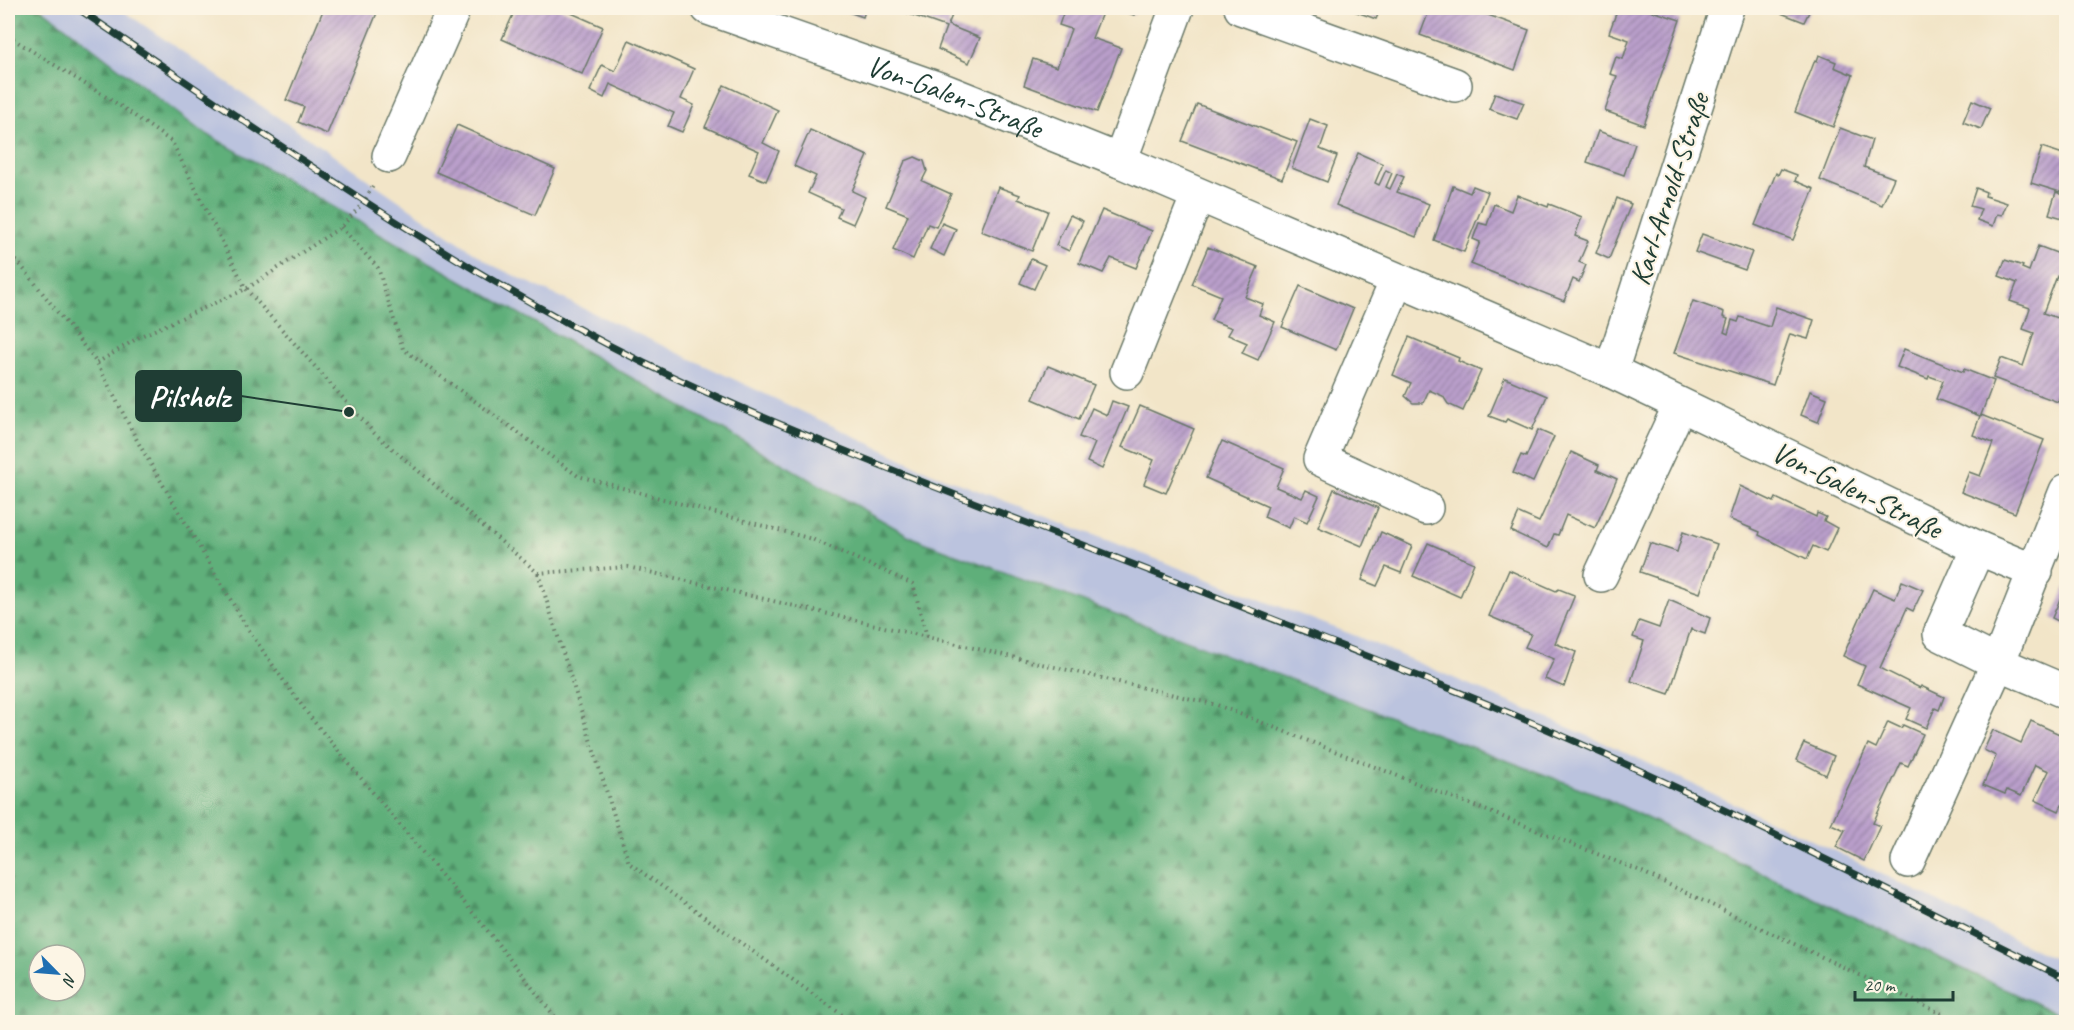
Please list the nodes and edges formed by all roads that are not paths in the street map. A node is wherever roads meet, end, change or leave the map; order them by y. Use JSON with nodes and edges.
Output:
{"nodes":[{"id":1,"x":454,"y":8,"type":"edge"},
{"id":2,"x":708,"y":8,"type":"edge"},
{"id":3,"x":1177,"y":8,"type":"edge"},
{"id":4,"x":1241,"y":8,"type":"edge"},
{"id":5,"x":1727,"y":8,"type":"edge"},
{"id":6,"x":1455,"y":85,"type":"dead end"},
{"id":7,"x":389,"y":156,"type":"road end"},
{"id":8,"x":1120,"y":161,"type":"junction"},
{"id":9,"x":1198,"y":195,"type":"junction"},
{"id":10,"x":1397,"y":280,"type":"junction"},
{"id":11,"x":1611,"y":371,"type":"junction"},
{"id":12,"x":1127,"y":372,"type":"dead end"},
{"id":13,"x":1680,"y":405,"type":"junction"},
{"id":14,"x":2067,"y":491,"type":"edge"},
{"id":15,"x":1426,"y":508,"type":"dead end"},
{"id":16,"x":1978,"y":548,"type":"junction"},
{"id":17,"x":2036,"y":572,"type":"junction"},
{"id":18,"x":1601,"y":575,"type":"dead end"},
{"id":19,"x":1998,"y":663,"type":"junction"},
{"id":20,"x":2067,"y":692,"type":"edge"},
{"id":21,"x":1908,"y":861,"type":"dead end"}],
"edges":[{"from":1,"to":7,"type":"street"},
{"from":2,"to":8,"type":"street","name":"Von-Galen-Straße"},
{"from":3,"to":8,"type":"street"},
{"from":4,"to":6,"type":"street"},
{"from":5,"to":11,"type":"street","name":"Karl-Arnold-Straße"},
{"from":8,"to":9,"type":"street","name":"Von-Galen-Straße"},
{"from":9,"to":10,"type":"street","name":"Von-Galen-Straße"},
{"from":9,"to":12,"type":"street"},
{"from":10,"to":11,"type":"street","name":"Von-Galen-Straße"},
{"from":10,"to":15,"type":"street"},
{"from":11,"to":13,"type":"street","name":"Von-Galen-Straße"},
{"from":13,"to":16,"type":"street","name":"Von-Galen-Straße"},
{"from":13,"to":18,"type":"street"},
{"from":14,"to":17,"type":"street"},
{"from":16,"to":17,"type":"street","name":"Von-Galen-Straße"},
{"from":16,"to":19,"type":"street"},
{"from":17,"to":19,"type":"street"},
{"from":19,"to":20,"type":"street"},
{"from":19,"to":21,"type":"street"}]}
